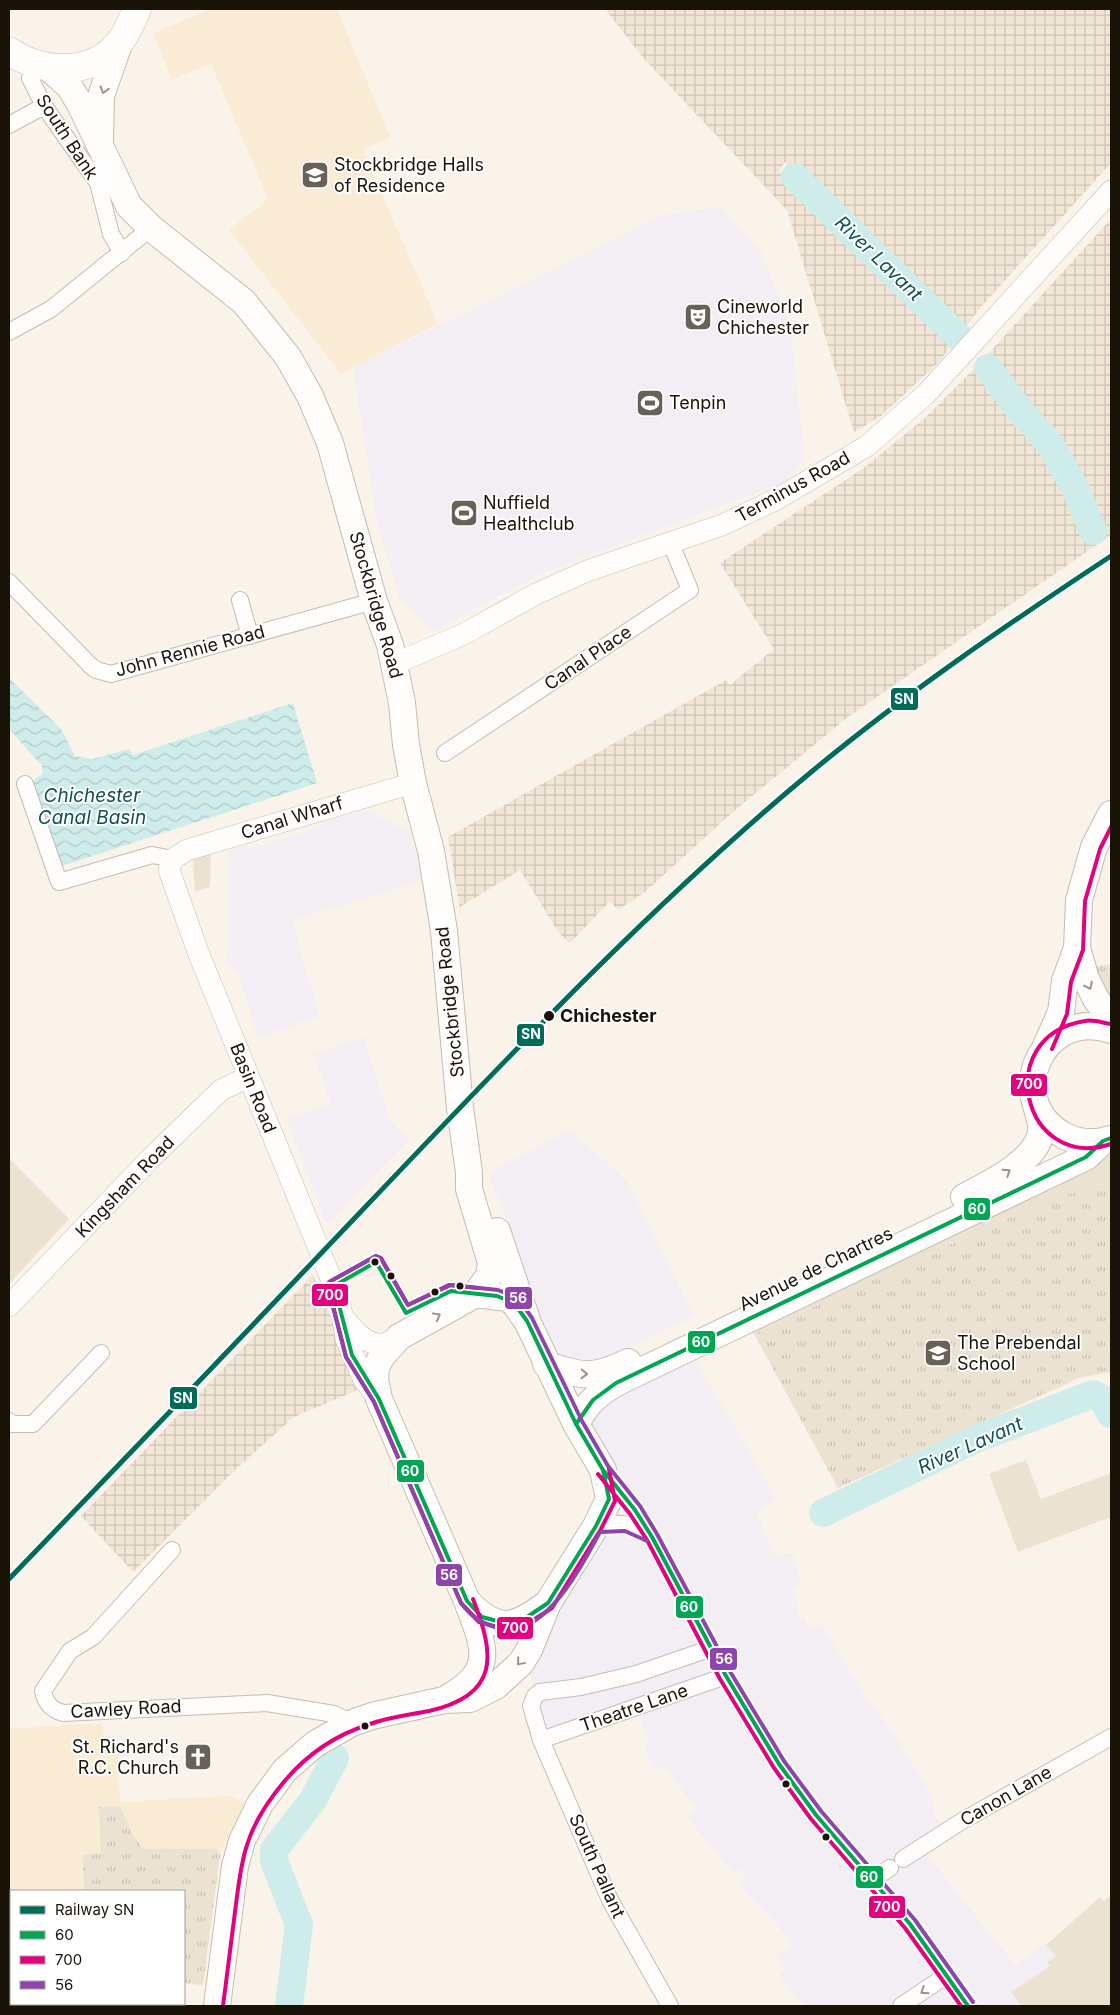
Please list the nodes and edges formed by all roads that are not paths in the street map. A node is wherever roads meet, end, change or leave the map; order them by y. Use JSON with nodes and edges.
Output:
{"nodes":[{"id":1,"x":137,"y":9,"type":"edge"},
{"id":2,"x":144,"y":9,"type":"edge"},
{"id":3,"x":9,"y":51,"type":"edge"},
{"id":4,"x":115,"y":54,"type":"junction"},
{"id":5,"x":40,"y":73,"type":"junction"},
{"id":6,"x":44,"y":106,"type":"junction"},
{"id":7,"x":9,"y":125,"type":"edge"},
{"id":8,"x":100,"y":145,"type":"junction"},
{"id":9,"x":1111,"y":191,"type":"edge"},
{"id":10,"x":151,"y":228,"type":"junction"},
{"id":11,"x":122,"y":253,"type":"junction"},
{"id":12,"x":9,"y":332,"type":"edge"},
{"id":13,"x":671,"y":544,"type":"junction"},
{"id":14,"x":9,"y":582,"type":"edge"},
{"id":15,"x":240,"y":600,"type":"dead end"},
{"id":16,"x":374,"y":601,"type":"junction"},
{"id":17,"x":250,"y":636,"type":"junction"},
{"id":18,"x":394,"y":664,"type":"junction"},
{"id":19,"x":445,"y":753,"type":"dead end"},
{"id":20,"x":412,"y":783,"type":"junction"},
{"id":21,"x":25,"y":784,"type":"dead end"},
{"id":22,"x":1111,"y":814,"type":"edge"},
{"id":23,"x":174,"y":859,"type":"junction"},
{"id":24,"x":1077,"y":948,"type":"junction"},
{"id":25,"x":1111,"y":1019,"type":"edge"},
{"id":26,"x":1111,"y":1030,"type":"edge"},
{"id":27,"x":1046,"y":1046,"type":"junction"},
{"id":28,"x":248,"y":1077,"type":"junction"},
{"id":29,"x":1036,"y":1105,"type":"junction"},
{"id":30,"x":1107,"y":1140,"type":"edge"},
{"id":31,"x":467,"y":1160,"type":"junction"},
{"id":32,"x":476,"y":1294,"type":"junction"},
{"id":33,"x":9,"y":1306,"type":"edge"},
{"id":34,"x":343,"y":1318,"type":"junction"},
{"id":35,"x":527,"y":1321,"type":"junction"},
{"id":36,"x":399,"y":1337,"type":"junction"},
{"id":37,"x":101,"y":1353,"type":"dead end"},
{"id":38,"x":546,"y":1364,"type":"junction"},
{"id":39,"x":379,"y":1399,"type":"junction"},
{"id":40,"x":9,"y":1421,"type":"edge"},
{"id":41,"x":576,"y":1424,"type":"junction"},
{"id":42,"x":603,"y":1470,"type":"junction"},
{"id":43,"x":596,"y":1526,"type":"junction"},
{"id":44,"x":652,"y":1537,"type":"junction"},
{"id":45,"x":172,"y":1550,"type":"dead end"},
{"id":46,"x":467,"y":1600,"type":"junction"},
{"id":47,"x":548,"y":1603,"type":"junction"},
{"id":48,"x":710,"y":1643,"type":"junction"},
{"id":49,"x":726,"y":1676,"type":"junction"},
{"id":50,"x":444,"y":1700,"type":"junction"},
{"id":51,"x":352,"y":1723,"type":"junction"},
{"id":52,"x":1111,"y":1737,"type":"edge"},
{"id":53,"x":541,"y":1740,"type":"junction"},
{"id":54,"x":873,"y":1879,"type":"junction"},
{"id":55,"x":947,"y":1975,"type":"junction"},
{"id":56,"x":217,"y":2006,"type":"edge"},
{"id":57,"x":670,"y":2006,"type":"edge"},
{"id":58,"x":901,"y":2006,"type":"edge"},
{"id":59,"x":968,"y":2006,"type":"edge"}],
"edges":[{"from":1,"to":4,"type":"highway"},
{"from":2,"to":4,"type":"highway"},
{"from":3,"to":5,"type":"highway"},
{"from":4,"to":5,"type":"highway"},
{"from":4,"to":8,"type":"main road","name":"Stockbridge Road","one_way":true},
{"from":5,"to":6,"type":"street","name":"South Bank"},
{"from":5,"to":8,"type":"main road","name":"Stockbridge Road"},
{"from":6,"to":7,"type":"street"},
{"from":6,"to":11,"type":"street","name":"South Bank"},
{"from":8,"to":10,"type":"main road","name":"Stockbridge Road"},
{"from":9,"to":13,"type":"street","name":"Terminus Road"},
{"from":10,"to":11,"type":"street"},
{"from":10,"to":16,"type":"main road","name":"Stockbridge Road"},
{"from":11,"to":12,"type":"street"},
{"from":13,"to":18,"type":"street","name":"Terminus Road"},
{"from":13,"to":19,"type":"street","name":"Canal Place"},
{"from":14,"to":17,"type":"street","name":"John Rennie Road"},
{"from":15,"to":17,"type":"street"},
{"from":16,"to":17,"type":"street","name":"John Rennie Road"},
{"from":16,"to":18,"type":"main road","name":"Stockbridge Road"},
{"from":18,"to":20,"type":"main road","name":"Stockbridge Road"},
{"from":20,"to":23,"type":"street","name":"Canal Wharf"},
{"from":20,"to":31,"type":"main road","name":"Stockbridge Road"},
{"from":21,"to":23,"type":"street"},
{"from":22,"to":24,"type":"main road"},
{"from":23,"to":28,"type":"street","name":"Basin Road"},
{"from":24,"to":25,"type":"main road","one_way":true},
{"from":24,"to":27,"type":"main road","name":"Avenue de Chartres"},
{"from":26,"to":27,"type":"main road"},
{"from":27,"to":29,"type":"main road","name":"Avenue de Chartres"},
{"from":28,"to":33,"type":"street","name":"Kingsham Road"},
{"from":28,"to":34,"type":"street","name":"Basin Road"},
{"from":29,"to":30,"type":"main road"},
{"from":38,"to":29,"type":"main road","name":"Avenue de Chartres","one_way":true},
{"from":30,"to":41,"type":"main road","name":"Avenue de Chartres"},
{"from":31,"to":32,"type":"main road","name":"Stockbridge Road"},
{"from":31,"to":35,"type":"main road"},
{"from":32,"to":35,"type":"main road"},
{"from":36,"to":32,"type":"main road","one_way":true},
{"from":34,"to":36,"type":"street"},
{"from":34,"to":39,"type":"street","name":"Basin Road"},
{"from":35,"to":38,"type":"main road"},
{"from":36,"to":39,"type":"main road"},
{"from":37,"to":40,"type":"street"},
{"from":38,"to":41,"type":"main road"},
{"from":39,"to":46,"type":"main road"},
{"from":41,"to":42,"type":"main road"},
{"from":42,"to":43,"type":"main road"},
{"from":42,"to":44,"type":"street"},
{"from":43,"to":44,"type":"street"},
{"from":43,"to":47,"type":"main road"},
{"from":44,"to":48,"type":"street"},
{"from":45,"to":51,"type":"street","name":"Cawley Road"},
{"from":46,"to":47,"type":"main road"},
{"from":46,"to":50,"type":"main road"},
{"from":47,"to":50,"type":"main road","one_way":true},
{"from":48,"to":49,"type":"street"},
{"from":48,"to":53,"type":"street","name":"South Pallant"},
{"from":49,"to":53,"type":"street","name":"Theatre Lane"},
{"from":49,"to":54,"type":"street"},
{"from":50,"to":51,"type":"main road"},
{"from":51,"to":56,"type":"main road"},
{"from":52,"to":54,"type":"street","name":"Canon Lane"},
{"from":53,"to":57,"type":"street","name":"South Pallant"},
{"from":54,"to":55,"type":"street"},
{"from":55,"to":58,"type":"street","one_way":true},
{"from":55,"to":59,"type":"street"}]}
